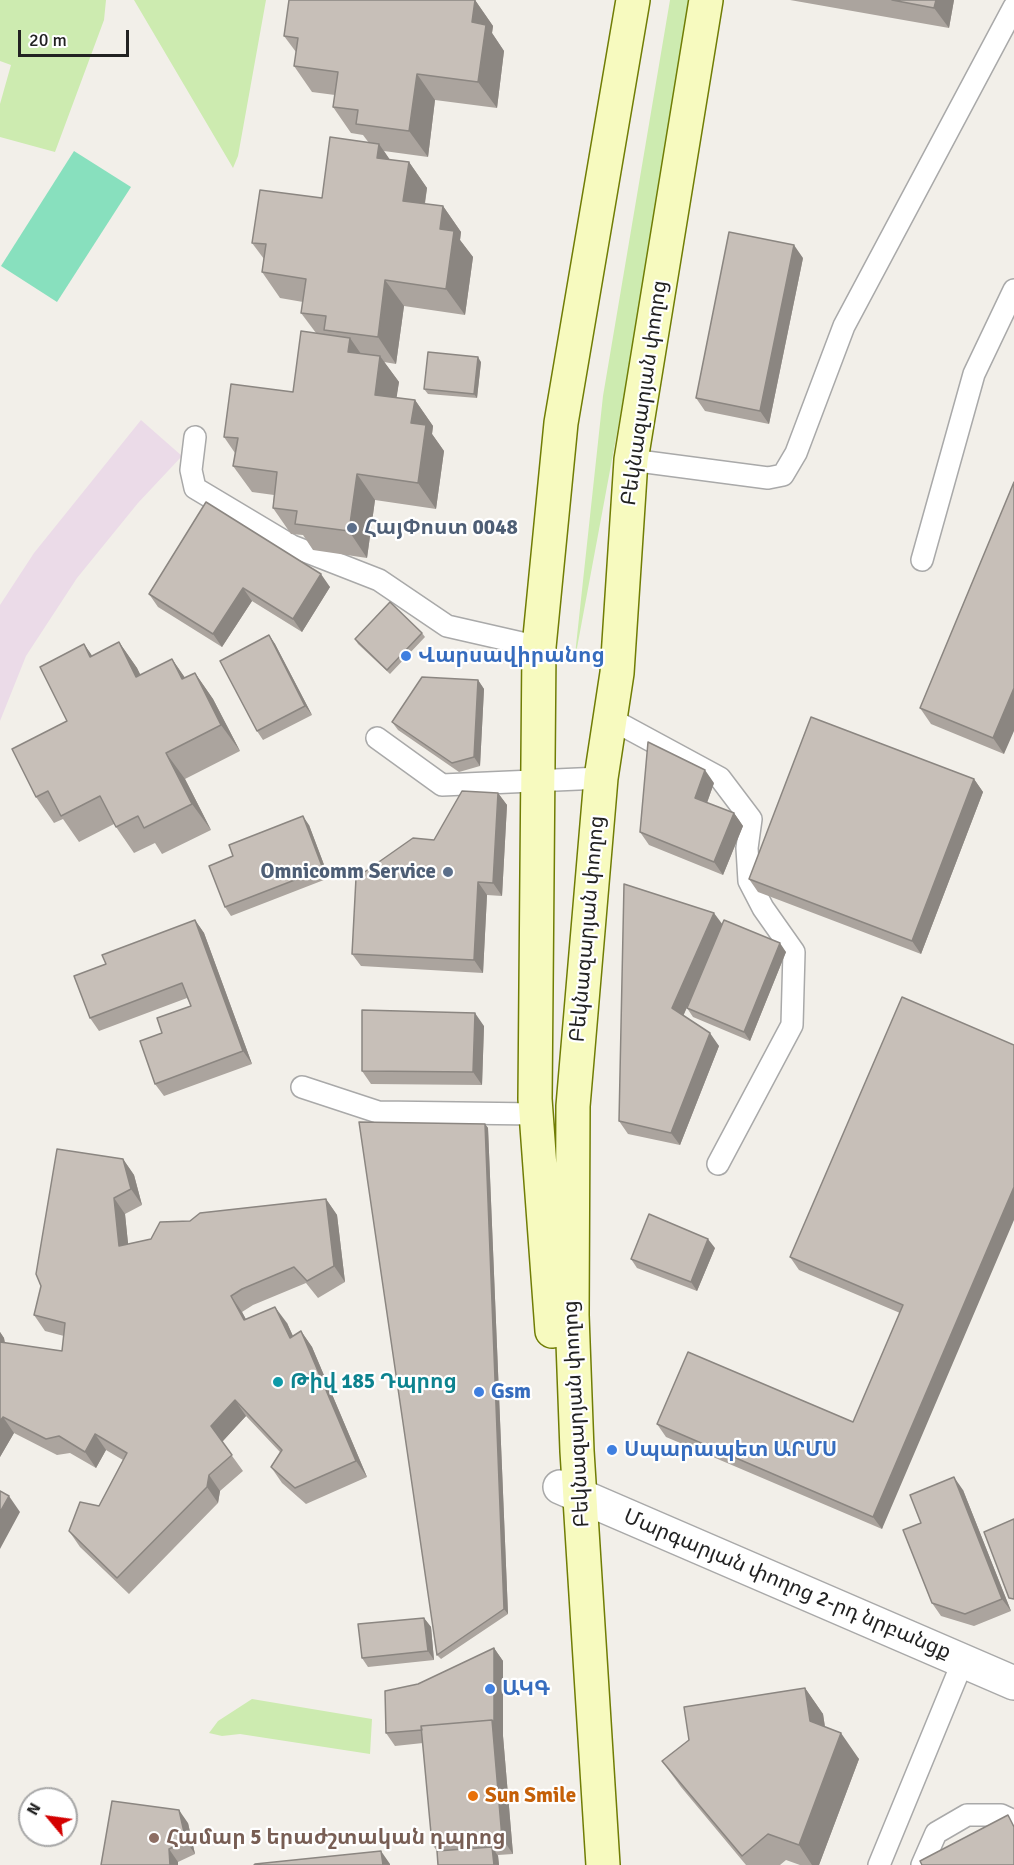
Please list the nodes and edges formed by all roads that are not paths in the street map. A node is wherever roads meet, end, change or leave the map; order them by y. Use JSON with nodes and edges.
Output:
{"nodes":[{"id":1,"x":633,"y":0,"type":"edge"},
{"id":2,"x":706,"y":0,"type":"edge"},
{"id":3,"x":1014,"y":7,"type":"edge"},
{"id":4,"x":1014,"y":290,"type":"edge"},
{"id":5,"x":195,"y":437,"type":"dead end"},
{"id":6,"x":631,"y":460,"type":"junction"},
{"id":7,"x":922,"y":560,"type":"dead end"},
{"id":8,"x":539,"y":647,"type":"junction"},
{"id":9,"x":611,"y":719,"type":"junction"},
{"id":10,"x":376,"y":738,"type":"dead end"},
{"id":11,"x":540,"y":778,"type":"junction"},
{"id":12,"x":601,"y":778,"type":"junction"},
{"id":13,"x":302,"y":1087,"type":"dead end"},
{"id":14,"x":537,"y":1114,"type":"junction"},
{"id":15,"x":718,"y":1164,"type":"dead end"},
{"id":16,"x":570,"y":1491,"type":"junction"},
{"id":17,"x":963,"y":1661,"type":"junction"},
{"id":18,"x":1014,"y":1683,"type":"edge"},
{"id":19,"x":1014,"y":1821,"type":"edge"},
{"id":20,"x":588,"y":1865,"type":"edge"},
{"id":21,"x":603,"y":1865,"type":"edge"},
{"id":22,"x":879,"y":1865,"type":"edge"},
{"id":23,"x":922,"y":1865,"type":"edge"}],
"edges":[{"from":1,"to":8,"type":"street","name":"Բեկնազարյան փողոց"},
{"from":2,"to":6,"type":"street","name":"Բեկնազարյան փողոց"},
{"from":3,"to":6,"type":"lane"},
{"from":4,"to":7,"type":"lane"},
{"from":5,"to":8,"type":"lane"},
{"from":6,"to":9,"type":"street","name":"Բեկնազարյան փողոց"},
{"from":8,"to":11,"type":"street","name":"Բեկնազարյան փողոց"},
{"from":9,"to":12,"type":"street","name":"Բեկնազարյան փողոց"},
{"from":9,"to":15,"type":"lane"},
{"from":10,"to":11,"type":"lane"},
{"from":11,"to":12,"type":"lane"},
{"from":11,"to":14,"type":"street","name":"Բեկնազարյան փողոց"},
{"from":12,"to":16,"type":"street","name":"Բեկնազարյան փողոց"},
{"from":13,"to":14,"type":"lane"},
{"from":14,"to":16,"type":"street","name":"Բեկնազարյան փողոց"},
{"from":16,"to":17,"type":"street","name":"Մարգարյան փողոց 2-րդ նրբանցք"},
{"from":16,"to":20,"type":"street","name":"Բեկնազարյան փողոց"},
{"from":16,"to":21,"type":"street","name":"Բեկնազարյան փողոց"},
{"from":17,"to":18,"type":"street","name":"Մարգարյան փողոց 2-րդ նրբանցք"},
{"from":17,"to":22,"type":"lane"},
{"from":19,"to":23,"type":"lane"}]}
